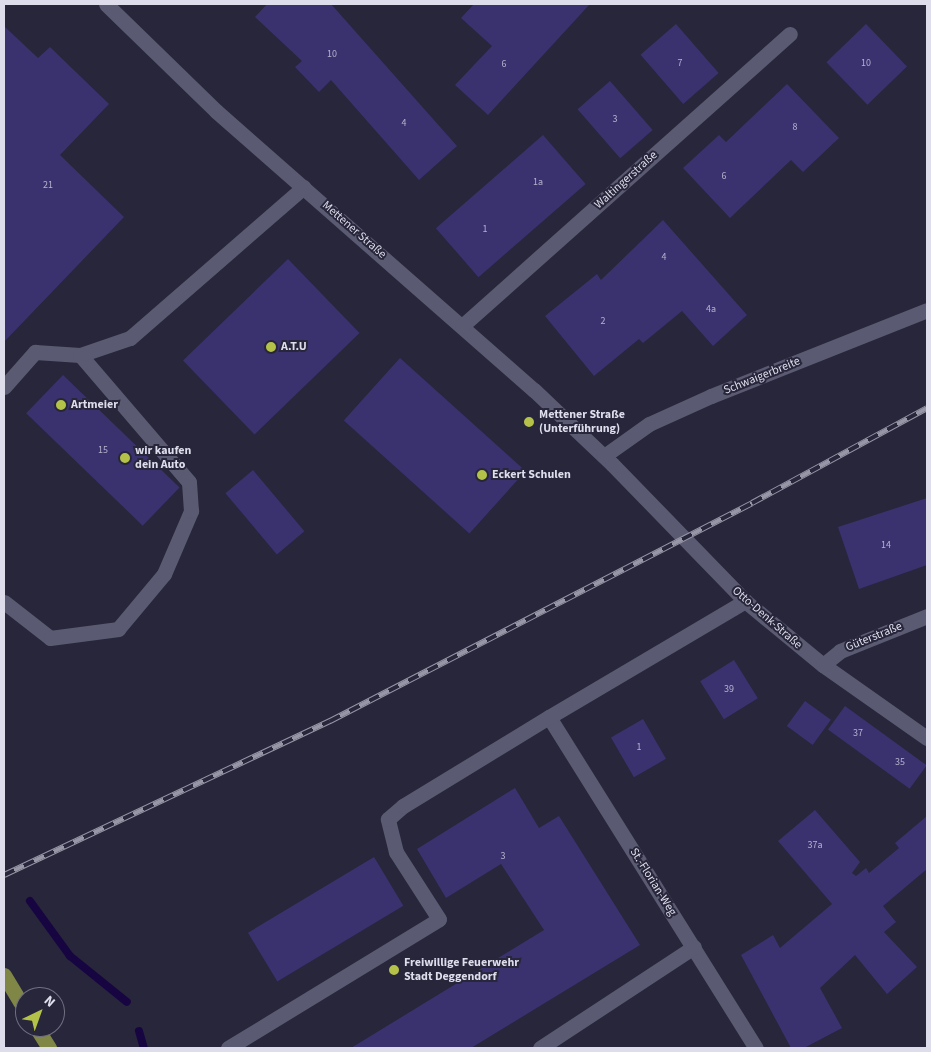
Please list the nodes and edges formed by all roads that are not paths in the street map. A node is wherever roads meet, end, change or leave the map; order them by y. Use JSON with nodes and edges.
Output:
{"nodes":[{"id":1,"x":106,"y":4,"type":"edge"},
{"id":2,"x":790,"y":34,"type":"dead end"},
{"id":3,"x":304,"y":187,"type":"junction"},
{"id":4,"x":927,"y":310,"type":"edge"},
{"id":5,"x":462,"y":326,"type":"junction"},
{"id":6,"x":80,"y":355,"type":"junction"},
{"id":7,"x":4,"y":387,"type":"edge"},
{"id":8,"x":604,"y":456,"type":"junction"},
{"id":9,"x":744,"y":601,"type":"junction"},
{"id":10,"x":4,"y":602,"type":"edge"},
{"id":11,"x":927,"y":616,"type":"edge"},
{"id":12,"x":823,"y":665,"type":"junction"},
{"id":13,"x":549,"y":717,"type":"junction"},
{"id":14,"x":927,"y":738,"type":"edge"},
{"id":15,"x":694,"y":947,"type":"junction"},
{"id":16,"x":4,"y":975,"type":"edge"},
{"id":17,"x":15,"y":993,"type":"edge"},
{"id":18,"x":42,"y":1037,"type":"edge"},
{"id":19,"x":49,"y":1048,"type":"edge"},
{"id":20,"x":228,"y":1048,"type":"edge"},
{"id":21,"x":540,"y":1048,"type":"edge"},
{"id":22,"x":756,"y":1048,"type":"edge"}],
"edges":[{"from":1,"to":3,"type":"street","name":"Mettener Straße"},
{"from":2,"to":5,"type":"street","name":"Waltingerstraße"},
{"from":3,"to":5,"type":"street","name":"Mettener Straße"},
{"from":3,"to":6,"type":"street"},
{"from":4,"to":8,"type":"street","name":"Schwaigerbreite"},
{"from":5,"to":8,"type":"street","name":"Mettener Straße"},
{"from":6,"to":7,"type":"street"},
{"from":6,"to":10,"type":"street"},
{"from":8,"to":9,"type":"street","name":"Otto-Denk-Straße"},
{"from":9,"to":12,"type":"street","name":"Otto-Denk-Straße"},
{"from":9,"to":13,"type":"street"},
{"from":11,"to":12,"type":"street","name":"Güterstraße"},
{"from":12,"to":14,"type":"street","name":"Otto-Denk-Straße"},
{"from":13,"to":15,"type":"street","name":"St.-Florian-Weg"},
{"from":13,"to":20,"type":"street"},
{"from":15,"to":21,"type":"street"},
{"from":15,"to":22,"type":"street","name":"St.-Florian-Weg"},
{"from":16,"to":17,"type":"main road"},
{"from":18,"to":19,"type":"main road"}]}
